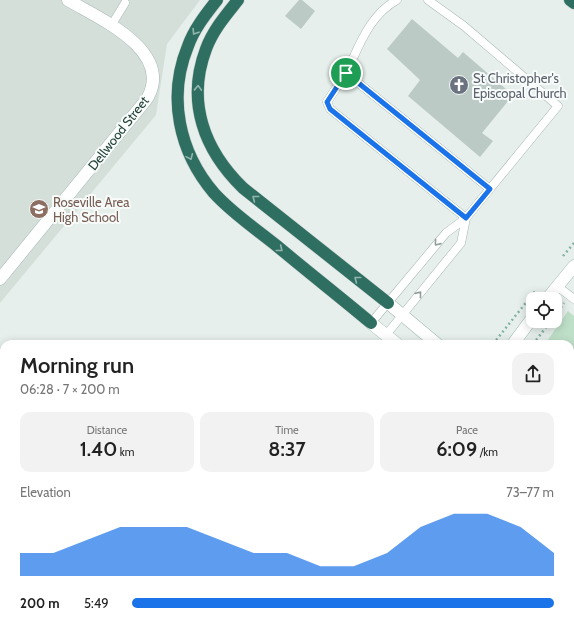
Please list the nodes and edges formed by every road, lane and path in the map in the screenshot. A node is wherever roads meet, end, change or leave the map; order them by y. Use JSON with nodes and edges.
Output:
{"nodes":[{"id":1,"x":68,"y":0,"type":"edge"},
{"id":2,"x":217,"y":0,"type":"edge"},
{"id":3,"x":238,"y":0,"type":"edge"},
{"id":4,"x":397,"y":0,"type":"edge"},
{"id":5,"x":428,"y":0,"type":"edge"},
{"id":6,"x":570,"y":0,"type":"edge"},
{"id":7,"x":125,"y":3,"type":"dead end"},
{"id":8,"x":574,"y":3,"type":"edge"},
{"id":9,"x":111,"y":26,"type":"junction"},
{"id":10,"x":346,"y":73,"type":"junction"},
{"id":11,"x":490,"y":189,"type":"junction"},
{"id":12,"x":466,"y":218,"type":"junction"},
{"id":13,"x":574,"y":243,"type":"edge"},
{"id":14,"x":559,"y":261,"type":"dead end"},
{"id":15,"x":574,"y":266,"type":"edge"},
{"id":16,"x":0,"y":279,"type":"edge"},
{"id":17,"x":540,"y":285,"type":"dead end"},
{"id":18,"x":557,"y":286,"type":"junction"},
{"id":19,"x":552,"y":292,"type":"edge"},
{"id":20,"x":574,"y":299,"type":"edge"},
{"id":21,"x":388,"y":303,"type":"junction"},
{"id":22,"x":402,"y":315,"type":"junction"},
{"id":23,"x":371,"y":323,"type":"junction"},
{"id":24,"x":526,"y":326,"type":"edge"},
{"id":25,"x":546,"y":328,"type":"edge"},
{"id":26,"x":386,"y":335,"type":"junction"},
{"id":27,"x":392,"y":340,"type":"edge"},
{"id":28,"x":432,"y":340,"type":"edge"},
{"id":29,"x":496,"y":340,"type":"edge"},
{"id":30,"x":516,"y":340,"type":"edge"},
{"id":31,"x":537,"y":340,"type":"edge"}],
"edges":[{"from":1,"to":9,"type":"street","name":"Dellwood Street"},
{"from":2,"to":23,"type":"highway","one_way":true},
{"from":21,"to":3,"type":"highway","one_way":true},
{"from":4,"to":10,"type":"lane"},
{"from":5,"to":11,"type":"lane"},
{"from":6,"to":8,"type":"highway"},
{"from":7,"to":9,"type":"lane"},
{"from":9,"to":16,"type":"street","name":"Dellwood Street"},
{"from":10,"to":11,"type":"lane"},
{"from":10,"to":12,"type":"lane"},
{"from":11,"to":12,"type":"lane"},
{"from":12,"to":21,"type":"lane","one_way":true},
{"from":22,"to":12,"type":"lane","one_way":true},
{"from":13,"to":14,"type":"path"},
{"from":15,"to":18,"type":"street"},
{"from":17,"to":29,"type":"path"},
{"from":18,"to":19,"type":"street"},
{"from":18,"to":20,"type":"lane"},
{"from":21,"to":22,"type":"street"},
{"from":21,"to":23,"type":"lane"},
{"from":22,"to":26,"type":"lane"},
{"from":22,"to":28,"type":"street"},
{"from":23,"to":26,"type":"street"},
{"from":24,"to":30,"type":"street"},
{"from":25,"to":31,"type":"path"},
{"from":26,"to":27,"type":"street"}]}
